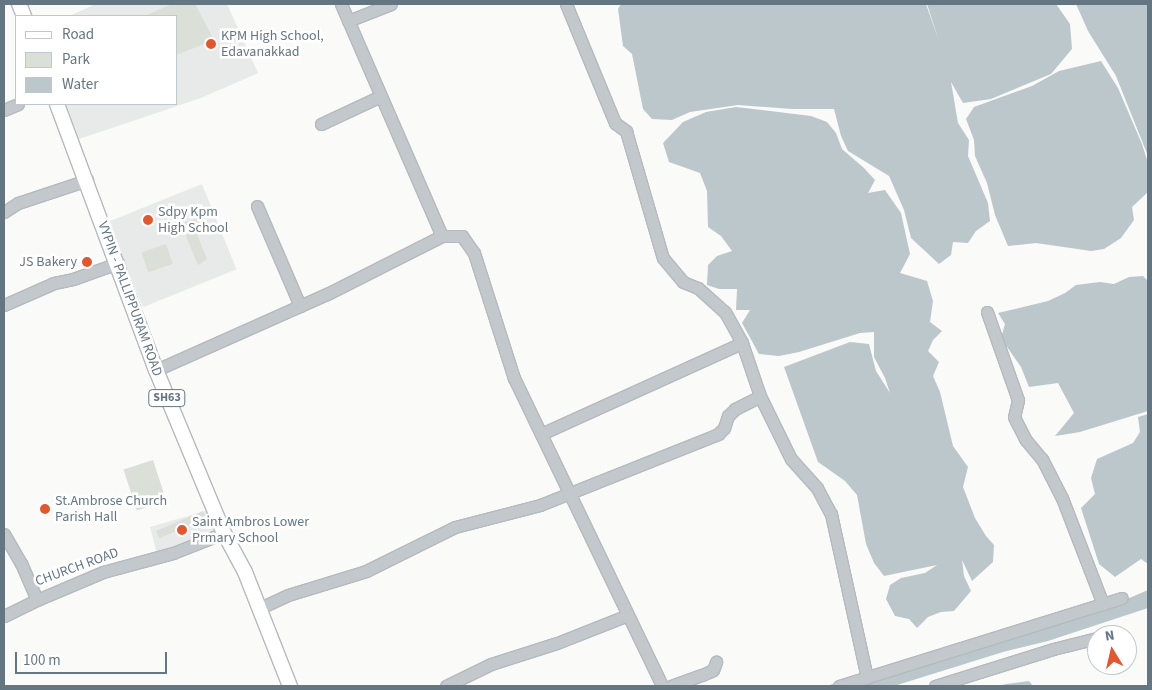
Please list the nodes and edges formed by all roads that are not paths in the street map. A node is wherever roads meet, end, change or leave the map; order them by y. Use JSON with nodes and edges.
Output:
{"nodes":[{"id":1,"x":341,"y":4,"type":"edge"},
{"id":2,"x":391,"y":4,"type":"edge"},
{"id":3,"x":566,"y":4,"type":"edge"},
{"id":4,"x":348,"y":21,"type":"junction"},
{"id":5,"x":381,"y":96,"type":"junction"},
{"id":6,"x":16,"y":105,"type":"edge"},
{"id":7,"x":57,"y":105,"type":"edge"},
{"id":8,"x":4,"y":110,"type":"edge"},
{"id":9,"x":321,"y":124,"type":"dead end"},
{"id":10,"x":86,"y":180,"type":"junction"},
{"id":11,"x":257,"y":206,"type":"dead end"},
{"id":12,"x":4,"y":212,"type":"edge"},
{"id":13,"x":442,"y":236,"type":"junction"},
{"id":14,"x":118,"y":263,"type":"junction"},
{"id":15,"x":4,"y":305,"type":"edge"},
{"id":16,"x":300,"y":306,"type":"junction"},
{"id":17,"x":987,"y":312,"type":"dead end"},
{"id":18,"x":742,"y":343,"type":"junction"},
{"id":19,"x":156,"y":370,"type":"junction"},
{"id":20,"x":760,"y":396,"type":"junction"},
{"id":21,"x":541,"y":434,"type":"junction"},
{"id":22,"x":568,"y":492,"type":"junction"},
{"id":23,"x":224,"y":533,"type":"junction"},
{"id":24,"x":4,"y":534,"type":"edge"},
{"id":25,"x":1122,"y":598,"type":"dead end"},
{"id":26,"x":36,"y":600,"type":"junction"},
{"id":27,"x":1103,"y":604,"type":"junction"},
{"id":28,"x":260,"y":608,"type":"junction"},
{"id":29,"x":628,"y":615,"type":"junction"},
{"id":30,"x":4,"y":616,"type":"edge"},
{"id":31,"x":1087,"y":640,"type":"edge"},
{"id":32,"x":716,"y":662,"type":"dead end"},
{"id":33,"x":867,"y":678,"type":"junction"},
{"id":34,"x":290,"y":686,"type":"edge"},
{"id":35,"x":446,"y":686,"type":"edge"},
{"id":36,"x":662,"y":686,"type":"edge"},
{"id":37,"x":671,"y":686,"type":"edge"},
{"id":38,"x":839,"y":686,"type":"edge"},
{"id":39,"x":936,"y":686,"type":"edge"}],
"edges":[{"from":1,"to":4,"type":"street"},
{"from":2,"to":4,"type":"street"},
{"from":3,"to":18,"type":"street"},
{"from":4,"to":5,"type":"street"},
{"from":5,"to":9,"type":"street"},
{"from":5,"to":13,"type":"street"},
{"from":6,"to":8,"type":"street"},
{"from":7,"to":10,"type":"main road","name":"VYPIN - PALLIPPURAM ROAD","number":"SH63"},
{"from":10,"to":12,"type":"street"},
{"from":10,"to":14,"type":"main road","name":"VYPIN - PALLIPPURAM ROAD","number":"SH63"},
{"from":11,"to":16,"type":"street"},
{"from":13,"to":16,"type":"street"},
{"from":13,"to":21,"type":"street"},
{"from":14,"to":15,"type":"street"},
{"from":14,"to":19,"type":"main road","name":"VYPIN - PALLIPPURAM ROAD","number":"SH63"},
{"from":16,"to":19,"type":"street"},
{"from":17,"to":27,"type":"street"},
{"from":18,"to":20,"type":"street"},
{"from":18,"to":21,"type":"street"},
{"from":19,"to":23,"type":"main road","name":"VYPIN - PALLIPPURAM ROAD","number":"SH63"},
{"from":20,"to":22,"type":"street"},
{"from":20,"to":33,"type":"street"},
{"from":21,"to":22,"type":"street"},
{"from":22,"to":28,"type":"street"},
{"from":22,"to":29,"type":"street"},
{"from":23,"to":26,"type":"street","name":"CHURCH ROAD"},
{"from":23,"to":28,"type":"main road","name":"VYPIN - PALLIPPURAM ROAD","number":"SH63"},
{"from":24,"to":26,"type":"street","name":"CHURCH ROAD"},
{"from":25,"to":27,"type":"street"},
{"from":26,"to":30,"type":"street"},
{"from":27,"to":33,"type":"street"},
{"from":28,"to":34,"type":"main road","name":"VYPIN - PALLIPPURAM ROAD","number":"SH63"},
{"from":29,"to":35,"type":"street"},
{"from":29,"to":36,"type":"street"},
{"from":31,"to":39,"type":"street"},
{"from":32,"to":37,"type":"street"},
{"from":33,"to":38,"type":"street"}]}
